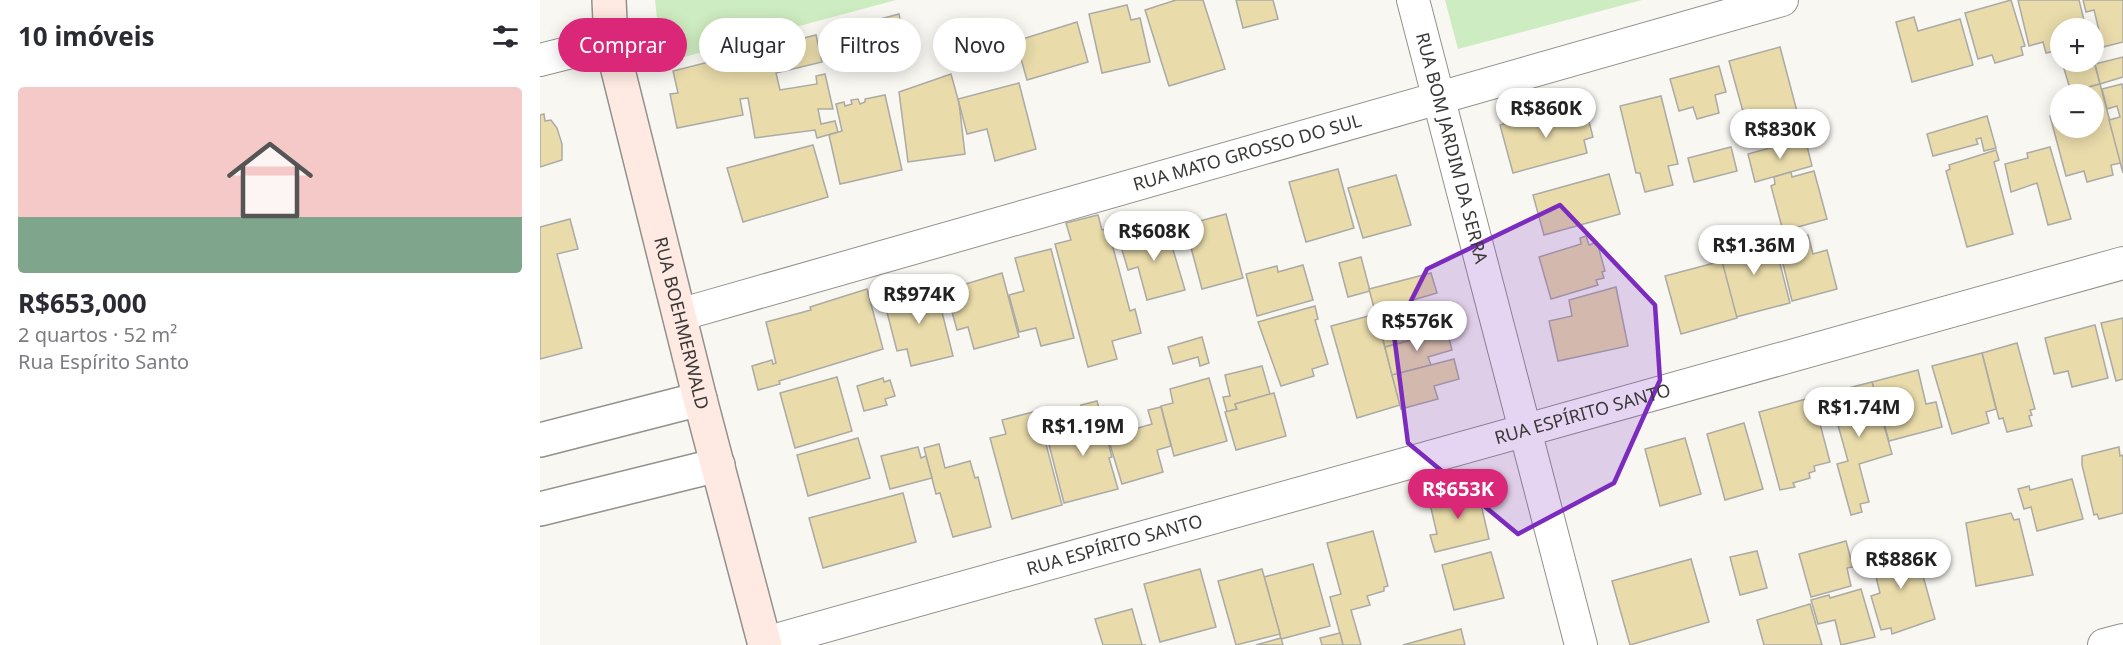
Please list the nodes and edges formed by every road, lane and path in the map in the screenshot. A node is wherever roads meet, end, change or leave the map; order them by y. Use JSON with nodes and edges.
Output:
{"nodes":[{"id":1,"x":609,"y":0,"type":"edge"},
{"id":2,"x":1413,"y":0,"type":"edge"},
{"id":3,"x":1782,"y":0,"type":"edge"},
{"id":4,"x":610,"y":18,"type":"edge"},
{"id":5,"x":558,"y":55,"type":"edge"},
{"id":6,"x":540,"y":60,"type":"edge"},
{"id":7,"x":618,"y":72,"type":"edge"},
{"id":8,"x":1438,"y":98,"type":"junction"},
{"id":9,"x":2123,"y":263,"type":"edge"},
{"id":10,"x":679,"y":315,"type":"junction"},
{"id":11,"x":700,"y":399,"type":"junction"},
{"id":12,"x":1525,"y":431,"type":"junction"},
{"id":13,"x":540,"y":440,"type":"edge"},
{"id":14,"x":718,"y":465,"type":"junction"},
{"id":15,"x":540,"y":509,"type":"edge"},
{"id":16,"x":2123,"y":640,"type":"edge"},
{"id":17,"x":765,"y":644,"type":"edge"},
{"id":18,"x":1581,"y":645,"type":"edge"},
{"id":19,"x":2104,"y":645,"type":"edge"}],
"edges":[{"from":1,"to":4,"type":"main road","name":"RUA BOEHMERWALD"},
{"from":2,"to":8,"type":"street","name":"RUA BOM JARDIM DA SERRA"},
{"from":3,"to":8,"type":"street","name":"RUA MATO GROSSO DO SUL"},
{"from":5,"to":6,"type":"street"},
{"from":7,"to":10,"type":"main road","name":"RUA BOEHMERWALD"},
{"from":8,"to":10,"type":"street","name":"RUA MATO GROSSO DO SUL"},
{"from":8,"to":12,"type":"street","name":"RUA BOM JARDIM DA SERRA"},
{"from":9,"to":12,"type":"street","name":"RUA ESPÍRITO SANTO"},
{"from":10,"to":11,"type":"main road","name":"RUA BOEHMERWALD"},
{"from":11,"to":13,"type":"street"},
{"from":11,"to":14,"type":"main road","name":"RUA BOEHMERWALD"},
{"from":12,"to":17,"type":"street","name":"RUA ESPÍRITO SANTO"},
{"from":12,"to":18,"type":"street","name":"RUA BOM JARDIM DA SERRA"},
{"from":14,"to":15,"type":"street"},
{"from":14,"to":17,"type":"main road","name":"RUA BOEHMERWALD"},
{"from":16,"to":19,"type":"street"}]}
